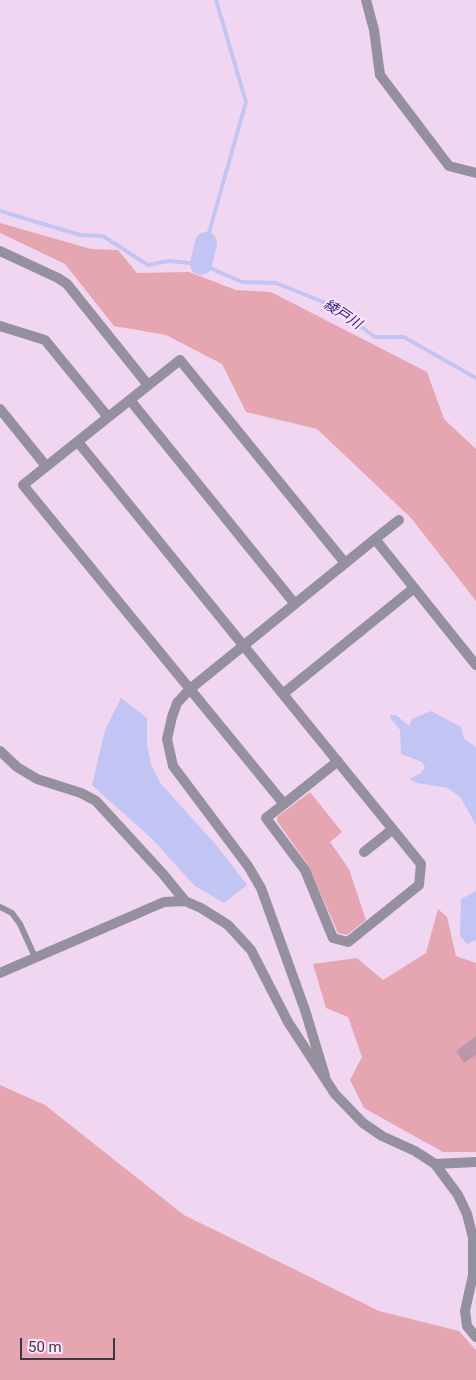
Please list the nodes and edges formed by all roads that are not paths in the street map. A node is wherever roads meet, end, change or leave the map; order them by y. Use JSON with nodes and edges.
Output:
{"nodes":[{"id":1,"x":366,"y":0,"type":"edge"},
{"id":2,"x":476,"y":173,"type":"edge"},
{"id":3,"x":0,"y":251,"type":"edge"},
{"id":4,"x":0,"y":326,"type":"edge"},
{"id":5,"x":148,"y":385,"type":"junction"},
{"id":6,"x":130,"y":400,"type":"junction"},
{"id":7,"x":0,"y":409,"type":"edge"},
{"id":8,"x":108,"y":417,"type":"junction"},
{"id":9,"x":78,"y":442,"type":"junction"},
{"id":10,"x":46,"y":466,"type":"junction"},
{"id":11,"x":399,"y":520,"type":"dead end"},
{"id":12,"x":375,"y":539,"type":"junction"},
{"id":13,"x":345,"y":563,"type":"junction"},
{"id":14,"x":414,"y":588,"type":"junction"},
{"id":15,"x":295,"y":604,"type":"junction"},
{"id":16,"x":244,"y":645,"type":"junction"},
{"id":17,"x":476,"y":665,"type":"edge"},
{"id":18,"x":190,"y":689,"type":"junction"},
{"id":19,"x":284,"y":693,"type":"junction"},
{"id":20,"x":0,"y":751,"type":"edge"},
{"id":21,"x":338,"y":761,"type":"junction"},
{"id":22,"x":284,"y":804,"type":"junction"},
{"id":23,"x":393,"y":829,"type":"junction"},
{"id":24,"x":364,"y":852,"type":"dead end"},
{"id":25,"x":184,"y":901,"type":"junction"},
{"id":26,"x":0,"y":907,"type":"edge"},
{"id":27,"x":35,"y":957,"type":"junction"},
{"id":28,"x":1,"y":971,"type":"edge"},
{"id":29,"x":325,"y":1077,"type":"junction"},
{"id":30,"x":476,"y":1162,"type":"edge"},
{"id":31,"x":434,"y":1164,"type":"junction"},
{"id":32,"x":476,"y":1338,"type":"edge"}],
"edges":[{"from":1,"to":2,"type":"street"},
{"from":3,"to":5,"type":"street"},
{"from":4,"to":8,"type":"street"},
{"from":5,"to":6,"type":"street"},
{"from":5,"to":13,"type":"street"},
{"from":6,"to":8,"type":"street"},
{"from":6,"to":15,"type":"street"},
{"from":7,"to":10,"type":"street"},
{"from":8,"to":9,"type":"street"},
{"from":9,"to":10,"type":"street"},
{"from":9,"to":16,"type":"street"},
{"from":10,"to":18,"type":"street"},
{"from":11,"to":12,"type":"street"},
{"from":12,"to":13,"type":"street"},
{"from":12,"to":14,"type":"street"},
{"from":13,"to":15,"type":"street"},
{"from":14,"to":17,"type":"street"},
{"from":14,"to":19,"type":"street"},
{"from":15,"to":16,"type":"street"},
{"from":16,"to":18,"type":"street"},
{"from":16,"to":19,"type":"street"},
{"from":18,"to":22,"type":"street"},
{"from":18,"to":29,"type":"street"},
{"from":19,"to":21,"type":"street"},
{"from":20,"to":25,"type":"street"},
{"from":21,"to":22,"type":"street"},
{"from":21,"to":23,"type":"street"},
{"from":22,"to":23,"type":"street"},
{"from":23,"to":24,"type":"street"},
{"from":25,"to":27,"type":"street"},
{"from":25,"to":29,"type":"street"},
{"from":26,"to":27,"type":"lane"},
{"from":27,"to":28,"type":"street"},
{"from":29,"to":31,"type":"street"},
{"from":30,"to":31,"type":"street"},
{"from":31,"to":32,"type":"street"}]}
